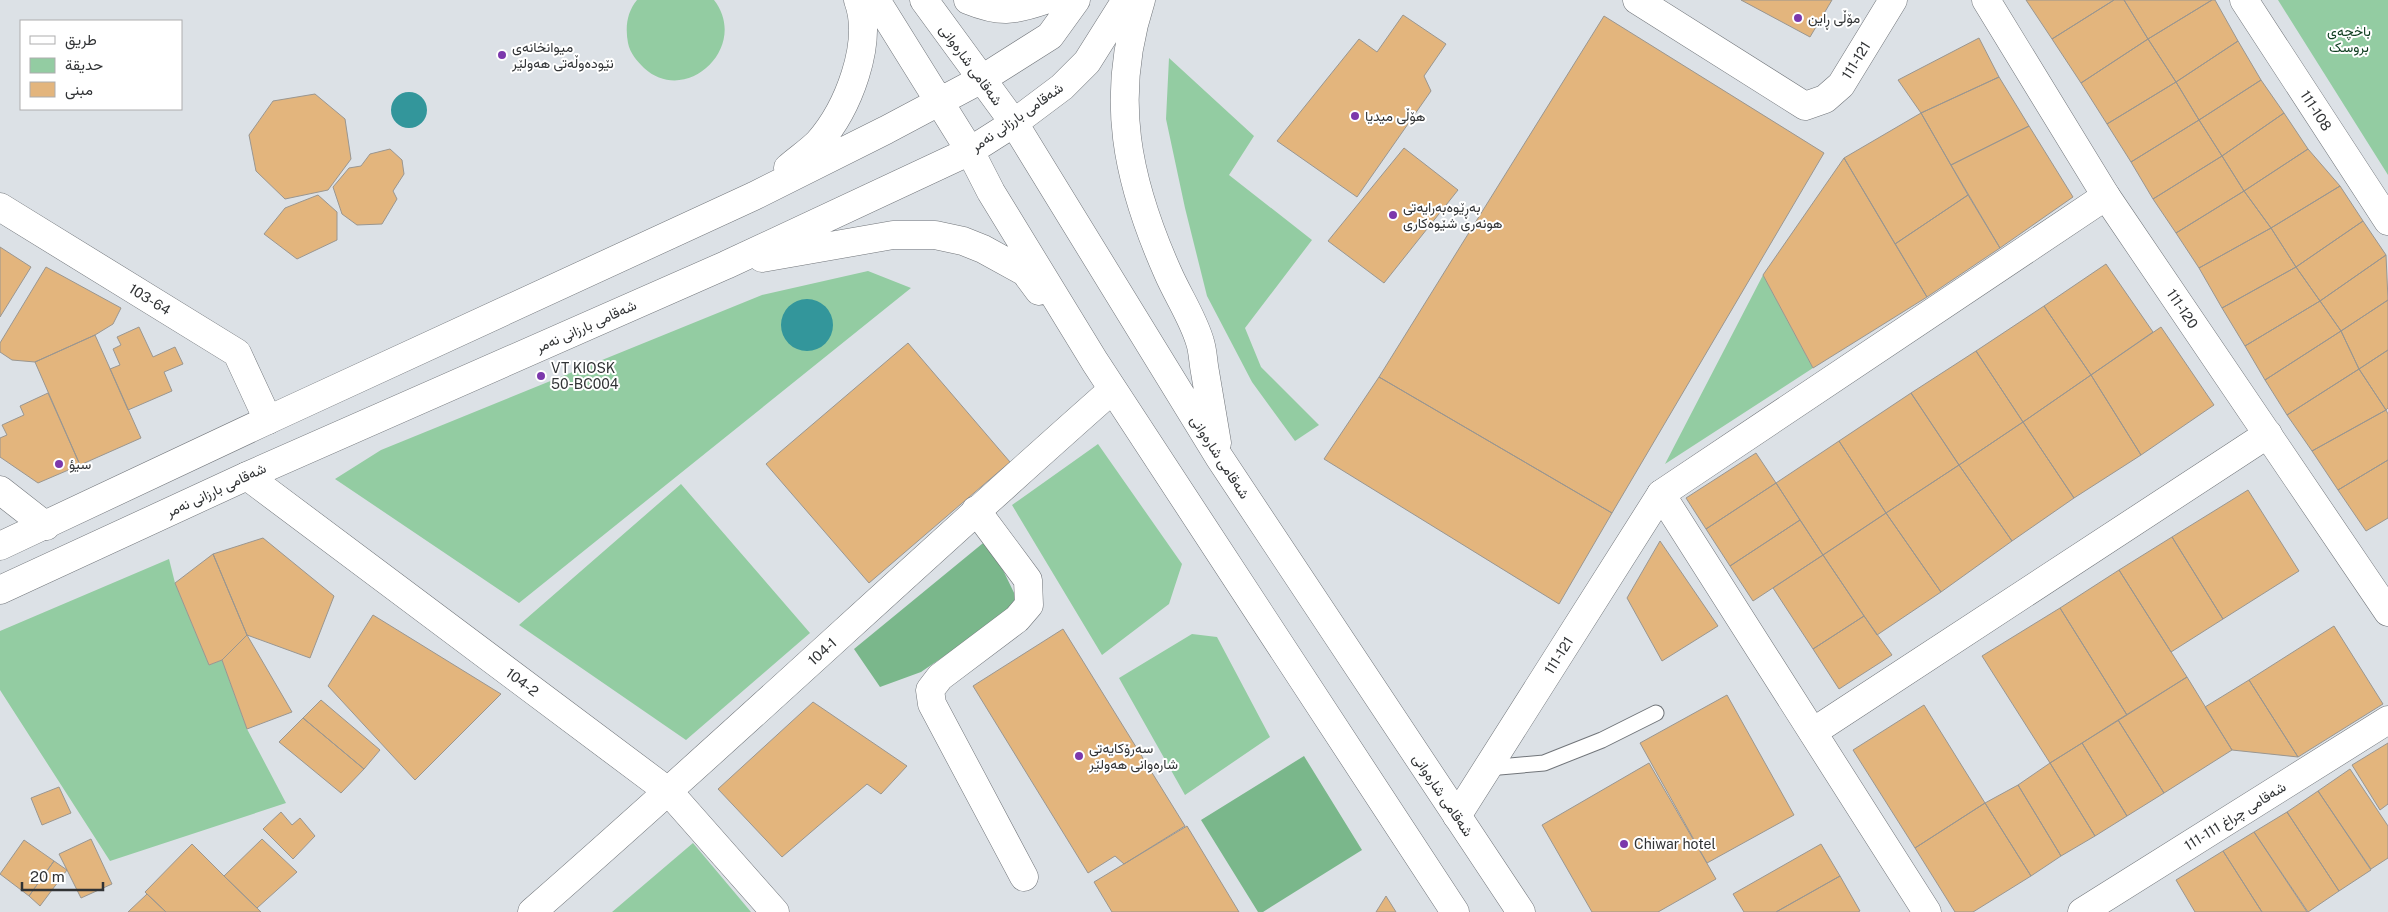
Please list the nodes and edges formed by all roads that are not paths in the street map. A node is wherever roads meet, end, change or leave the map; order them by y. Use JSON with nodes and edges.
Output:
{"nodes":[{"id":1,"x":858,"y":0,"type":"edge"},
{"id":2,"x":876,"y":0,"type":"edge"},
{"id":3,"x":924,"y":0,"type":"edge"},
{"id":4,"x":968,"y":0,"type":"edge"},
{"id":5,"x":1045,"y":0,"type":"edge"},
{"id":6,"x":1076,"y":0,"type":"edge"},
{"id":7,"x":1126,"y":0,"type":"edge"},
{"id":8,"x":1141,"y":0,"type":"edge"},
{"id":9,"x":1637,"y":0,"type":"edge"},
{"id":10,"x":1893,"y":0,"type":"edge"},
{"id":11,"x":1986,"y":0,"type":"edge"},
{"id":12,"x":2244,"y":0,"type":"edge"},
{"id":13,"x":982,"y":79,"type":"junction"},
{"id":14,"x":940,"y":102,"type":"junction"},
{"id":15,"x":1014,"y":124,"type":"junction"},
{"id":16,"x":970,"y":151,"type":"junction"},
{"id":17,"x":754,"y":196,"type":"junction"},
{"id":18,"x":2106,"y":196,"type":"junction"},
{"id":19,"x":0,"y":207,"type":"edge"},
{"id":20,"x":2388,"y":221,"type":"edge"},
{"id":21,"x":726,"y":265,"type":"junction"},
{"id":22,"x":1094,"y":362,"type":"junction"},
{"id":23,"x":1112,"y":390,"type":"junction"},
{"id":24,"x":268,"y":420,"type":"junction"},
{"id":25,"x":2268,"y":434,"type":"junction"},
{"id":26,"x":1219,"y":457,"type":"junction"},
{"id":27,"x":247,"y":476,"type":"junction"},
{"id":28,"x":0,"y":490,"type":"edge"},
{"id":29,"x":1661,"y":494,"type":"junction"},
{"id":30,"x":976,"y":510,"type":"junction"},
{"id":31,"x":46,"y":526,"type":"junction"},
{"id":32,"x":0,"y":546,"type":"edge"},
{"id":33,"x":0,"y":590,"type":"edge"},
{"id":34,"x":2388,"y":612,"type":"edge"},
{"id":35,"x":1656,"y":712,"type":"dead end"},
{"id":36,"x":2388,"y":720,"type":"edge"},
{"id":37,"x":1813,"y":732,"type":"junction"},
{"id":38,"x":1488,"y":768,"type":"junction"},
{"id":39,"x":669,"y":792,"type":"junction"},
{"id":40,"x":1457,"y":816,"type":"junction"},
{"id":41,"x":1024,"y":877,"type":"dead end"},
{"id":42,"x":532,"y":912,"type":"edge"},
{"id":43,"x":775,"y":912,"type":"edge"},
{"id":44,"x":1455,"y":912,"type":"edge"},
{"id":45,"x":1521,"y":912,"type":"edge"},
{"id":46,"x":1927,"y":912,"type":"edge"},
{"id":47,"x":2082,"y":912,"type":"edge"}],
"edges":[{"from":1,"to":17,"type":"street"},
{"from":2,"to":14,"type":"street"},
{"from":3,"to":13,"type":"street","name":"شەقامی شارەوانی"},
{"from":4,"to":5,"type":"street"},
{"from":6,"to":13,"type":"street"},
{"from":7,"to":15,"type":"street","name":"شەقامی بارزانی نەمر"},
{"from":8,"to":26,"type":"street"},
{"from":9,"to":10,"type":"street","name":"111-121"},
{"from":11,"to":18,"type":"street","name":"111-120"},
{"from":12,"to":20,"type":"street","name":"111-108"},
{"from":13,"to":14,"type":"street"},
{"from":13,"to":15,"type":"street","name":"شەقامی شارەوانی"},
{"from":14,"to":16,"type":"street"},
{"from":14,"to":17,"type":"street"},
{"from":15,"to":16,"type":"street","name":"شەقامی بارزانی نەمر"},
{"from":15,"to":26,"type":"street","name":"شەقامی شارەوانی"},
{"from":16,"to":21,"type":"street","name":"شەقامی بارزانی نەمر"},
{"from":16,"to":22,"type":"street"},
{"from":17,"to":24,"type":"street"},
{"from":18,"to":25,"type":"street","name":"111-120"},
{"from":18,"to":29,"type":"street"},
{"from":19,"to":24,"type":"street","name":"103-64"},
{"from":21,"to":22,"type":"street"},
{"from":21,"to":27,"type":"street","name":"شەقامی بارزانی نەمر"},
{"from":22,"to":23,"type":"street"},
{"from":23,"to":30,"type":"street","name":"104-1"},
{"from":23,"to":44,"type":"street"},
{"from":24,"to":31,"type":"street"},
{"from":25,"to":34,"type":"street","name":"111-120"},
{"from":25,"to":37,"type":"street"},
{"from":26,"to":40,"type":"street","name":"شەقامی شارەوانی"},
{"from":27,"to":33,"type":"street","name":"شەقامی بارزانی نەمر"},
{"from":27,"to":39,"type":"street","name":"104-2"},
{"from":28,"to":31,"type":"street"},
{"from":29,"to":37,"type":"street"},
{"from":29,"to":38,"type":"street","name":"111-121"},
{"from":30,"to":39,"type":"street","name":"104-1"},
{"from":30,"to":41,"type":"street"},
{"from":31,"to":32,"type":"street"},
{"from":35,"to":38,"type":"lane"},
{"from":36,"to":47,"type":"street","name":"شەقامی چراغ 111-111"},
{"from":37,"to":46,"type":"street"},
{"from":38,"to":40,"type":"street","name":"111-121"},
{"from":39,"to":42,"type":"street","name":"104-1"},
{"from":39,"to":43,"type":"street","name":"104-2"},
{"from":40,"to":45,"type":"street","name":"شەقامی شارەوانی"}]}
